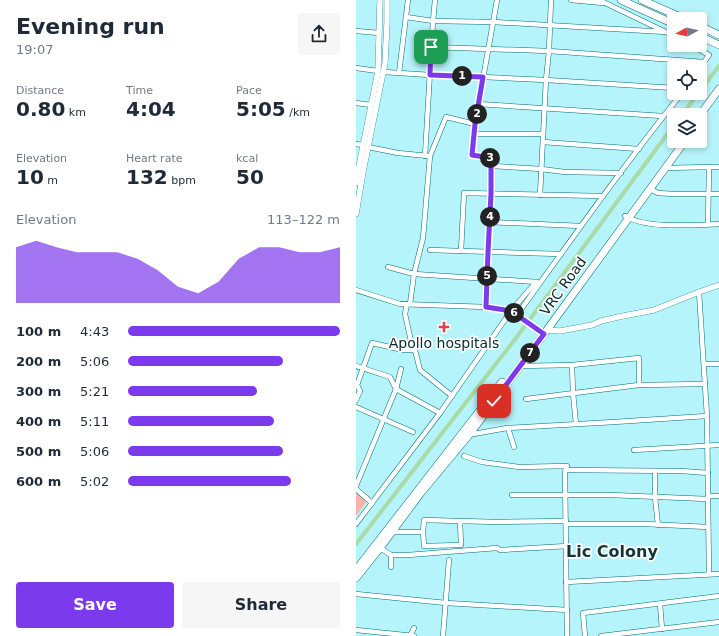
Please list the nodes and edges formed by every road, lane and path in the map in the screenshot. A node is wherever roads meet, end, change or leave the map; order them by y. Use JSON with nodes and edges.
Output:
{"nodes":[{"id":1,"x":380,"y":0,"type":"edge"},
{"id":2,"x":387,"y":0,"type":"edge"},
{"id":3,"x":408,"y":0,"type":"edge"},
{"id":4,"x":435,"y":0,"type":"edge"},
{"id":5,"x":497,"y":0,"type":"edge"},
{"id":6,"x":551,"y":0,"type":"edge"},
{"id":7,"x":570,"y":0,"type":"edge"},
{"id":8,"x":599,"y":0,"type":"edge"},
{"id":9,"x":621,"y":0,"type":"edge"},
{"id":10,"x":642,"y":0,"type":"edge"},
{"id":11,"x":606,"y":3,"type":"junction"},
{"id":12,"x":669,"y":12,"type":"edge"},
{"id":13,"x":406,"y":17,"type":"junction"},
{"id":14,"x":433,"y":21,"type":"junction"},
{"id":15,"x":667,"y":21,"type":"edge"},
{"id":16,"x":493,"y":22,"type":"junction"},
{"id":17,"x":550,"y":25,"type":"junction"},
{"id":18,"x":707,"y":29,"type":"edge"},
{"id":19,"x":356,"y":31,"type":"edge"},
{"id":20,"x":666,"y":32,"type":"joint"},
{"id":21,"x":379,"y":33,"type":"junction"},
{"id":22,"x":719,"y":34,"type":"edge"},
{"id":23,"x":707,"y":39,"type":"edge"},
{"id":24,"x":719,"y":45,"type":"edge"},
{"id":25,"x":431,"y":47,"type":"junction"},
{"id":26,"x":488,"y":49,"type":"junction"},
{"id":27,"x":549,"y":51,"type":"junction"},
{"id":28,"x":704,"y":52,"type":"edge"},
{"id":29,"x":676,"y":60,"type":"edge"},
{"id":30,"x":705,"y":60,"type":"edge"},
{"id":31,"x":356,"y":68,"type":"edge"},
{"id":32,"x":381,"y":71,"type":"junction"},
{"id":33,"x":399,"y":73,"type":"junction"},
{"id":34,"x":430,"y":75,"type":"junction"},
{"id":35,"x":483,"y":77,"type":"junction"},
{"id":36,"x":546,"y":80,"type":"junction"},
{"id":37,"x":667,"y":88,"type":"edge"},
{"id":38,"x":719,"y":89,"type":"edge"},
{"id":39,"x":719,"y":96,"type":"edge"},
{"id":40,"x":676,"y":100,"type":"edge"},
{"id":41,"x":356,"y":103,"type":"edge"},
{"id":42,"x":478,"y":104,"type":"junction"},
{"id":43,"x":371,"y":105,"type":"junction"},
{"id":44,"x":545,"y":108,"type":"junction"},
{"id":45,"x":705,"y":108,"type":"edge"},
{"id":46,"x":707,"y":112,"type":"edge"},
{"id":47,"x":663,"y":116,"type":"junction"},
{"id":48,"x":475,"y":124,"type":"junction"},
{"id":49,"x":474,"y":134,"type":"junction"},
{"id":50,"x":543,"y":134,"type":"junction"},
{"id":51,"x":542,"y":142,"type":"junction"},
{"id":52,"x":356,"y":144,"type":"edge"},
{"id":53,"x":366,"y":146,"type":"junction"},
{"id":54,"x":676,"y":148,"type":"edge"},
{"id":55,"x":680,"y":148,"type":"edge"},
{"id":56,"x":639,"y":149,"type":"junction"},
{"id":57,"x":428,"y":156,"type":"junction"},
{"id":58,"x":492,"y":166,"type":"junction"},
{"id":59,"x":709,"y":167,"type":"junction"},
{"id":60,"x":719,"y":167,"type":"edge"},
{"id":61,"x":665,"y":168,"type":"junction"},
{"id":62,"x":541,"y":169,"type":"junction"},
{"id":63,"x":359,"y":171,"type":"edge"},
{"id":64,"x":621,"y":173,"type":"junction"},
{"id":65,"x":356,"y":183,"type":"edge"},
{"id":66,"x":650,"y":189,"type":"junction"},
{"id":67,"x":491,"y":194,"type":"junction"},
{"id":68,"x":709,"y":194,"type":"junction"},
{"id":69,"x":719,"y":194,"type":"edge"},
{"id":70,"x":540,"y":195,"type":"junction"},
{"id":71,"x":603,"y":196,"type":"junction"},
{"id":72,"x":356,"y":214,"type":"edge"},
{"id":73,"x":627,"y":217,"type":"junction"},
{"id":74,"x":490,"y":222,"type":"junction"},
{"id":75,"x":708,"y":224,"type":"junction"},
{"id":76,"x":719,"y":224,"type":"edge"},
{"id":77,"x":581,"y":226,"type":"junction"},
{"id":78,"x":430,"y":250,"type":"dead end"},
{"id":79,"x":461,"y":251,"type":"junction"},
{"id":80,"x":488,"y":252,"type":"junction"},
{"id":81,"x":561,"y":254,"type":"junction"},
{"id":82,"x":388,"y":267,"type":"dead end"},
{"id":83,"x":414,"y":274,"type":"junction"},
{"id":84,"x":487,"y":279,"type":"junction"},
{"id":85,"x":538,"y":282,"type":"junction"},
{"id":86,"x":719,"y":285,"type":"edge"},
{"id":87,"x":356,"y":290,"type":"edge"},
{"id":88,"x":699,"y":292,"type":"junction"},
{"id":89,"x":409,"y":304,"type":"junction"},
{"id":90,"x":486,"y":307,"type":"junction"},
{"id":91,"x":511,"y":311,"type":"junction"},
{"id":92,"x":519,"y":316,"type":"junction"},
{"id":93,"x":544,"y":332,"type":"junction"},
{"id":94,"x":413,"y":350,"type":"junction"},
{"id":95,"x":704,"y":364,"type":"junction"},
{"id":96,"x":719,"y":364,"type":"edge"},
{"id":97,"x":572,"y":365,"type":"junction"},
{"id":98,"x":356,"y":366,"type":"edge"},
{"id":99,"x":519,"y":366,"type":"junction"},
{"id":100,"x":363,"y":368,"type":"junction"},
{"id":101,"x":401,"y":369,"type":"dead end"},
{"id":102,"x":705,"y":384,"type":"junction"},
{"id":103,"x":639,"y":385,"type":"junction"},
{"id":104,"x":396,"y":390,"type":"junction"},
{"id":105,"x":573,"y":393,"type":"junction"},
{"id":106,"x":452,"y":396,"type":"junction"},
{"id":107,"x":526,"y":399,"type":"dead end"},
{"id":108,"x":356,"y":400,"type":"edge"},
{"id":109,"x":356,"y":407,"type":"edge"},
{"id":110,"x":440,"y":413,"type":"junction"},
{"id":111,"x":707,"y":416,"type":"junction"},
{"id":112,"x":383,"y":419,"type":"junction"},
{"id":113,"x":576,"y":424,"type":"junction"},
{"id":114,"x":508,"y":428,"type":"junction"},
{"id":115,"x":413,"y":432,"type":"dead end"},
{"id":116,"x":466,"y":433,"type":"junction"},
{"id":117,"x":719,"y":445,"type":"edge"},
{"id":118,"x":708,"y":446,"type":"junction"},
{"id":119,"x":514,"y":447,"type":"dead end"},
{"id":120,"x":634,"y":450,"type":"dead end"},
{"id":121,"x":464,"y":456,"type":"dead end"},
{"id":122,"x":566,"y":470,"type":"junction"},
{"id":123,"x":655,"y":471,"type":"junction"},
{"id":124,"x":708,"y":473,"type":"junction"},
{"id":125,"x":356,"y":486,"type":"edge"},
{"id":126,"x":356,"y":489,"type":"edge"},
{"id":127,"x":512,"y":495,"type":"dead end"},
{"id":128,"x":566,"y":495,"type":"junction"},
{"id":129,"x":719,"y":496,"type":"edge"},
{"id":130,"x":655,"y":497,"type":"junction"},
{"id":131,"x":708,"y":497,"type":"junction"},
{"id":132,"x":372,"y":503,"type":"junction"},
{"id":133,"x":460,"y":521,"type":"junction"},
{"id":134,"x":566,"y":523,"type":"junction"},
{"id":135,"x":356,"y":524,"type":"edge"},
{"id":136,"x":658,"y":525,"type":"junction"},
{"id":137,"x":708,"y":527,"type":"junction"},
{"id":138,"x":392,"y":532,"type":"junction"},
{"id":139,"x":423,"y":532,"type":"junction"},
{"id":140,"x":567,"y":546,"type":"junction"},
{"id":141,"x":380,"y":548,"type":"junction"},
{"id":142,"x":391,"y":555,"type":"junction"},
{"id":143,"x":449,"y":560,"type":"dead end"},
{"id":144,"x":391,"y":567,"type":"dead end"},
{"id":145,"x":356,"y":570,"type":"edge"},
{"id":146,"x":709,"y":574,"type":"junction"},
{"id":147,"x":719,"y":574,"type":"edge"},
{"id":148,"x":356,"y":578,"type":"edge"},
{"id":149,"x":566,"y":582,"type":"junction"},
{"id":150,"x":356,"y":594,"type":"edge"},
{"id":151,"x":719,"y":596,"type":"edge"},
{"id":152,"x":446,"y":603,"type":"junction"},
{"id":153,"x":660,"y":604,"type":"junction"},
{"id":154,"x":566,"y":610,"type":"junction"},
{"id":155,"x":719,"y":622,"type":"edge"},
{"id":156,"x":414,"y":628,"type":"dead end"},
{"id":157,"x":662,"y":629,"type":"junction"},
{"id":158,"x":356,"y":630,"type":"edge"},
{"id":159,"x":397,"y":635,"type":"edge"},
{"id":160,"x":410,"y":636,"type":"edge"},
{"id":161,"x":414,"y":636,"type":"edge"},
{"id":162,"x":443,"y":636,"type":"edge"},
{"id":163,"x":567,"y":636,"type":"edge"},
{"id":164,"x":585,"y":636,"type":"edge"},
{"id":165,"x":600,"y":636,"type":"edge"}],
"edges":[{"from":1,"to":21,"type":"street"},
{"from":2,"to":32,"type":"street"},
{"from":3,"to":13,"type":"street"},
{"from":4,"to":14,"type":"street"},
{"from":5,"to":16,"type":"street"},
{"from":6,"to":17,"type":"street"},
{"from":7,"to":11,"type":"street"},
{"from":8,"to":11,"type":"street"},
{"from":9,"to":15,"type":"main road"},
{"from":10,"to":12,"type":"main road"},
{"from":11,"to":20,"type":"street"},
{"from":13,"to":14,"type":"street"},
{"from":13,"to":33,"type":"street"},
{"from":14,"to":16,"type":"street"},
{"from":14,"to":25,"type":"street"},
{"from":16,"to":17,"type":"street"},
{"from":16,"to":26,"type":"street"},
{"from":17,"to":20,"type":"street"},
{"from":17,"to":27,"type":"street"},
{"from":18,"to":22,"type":"main road"},
{"from":19,"to":21,"type":"street"},
{"from":21,"to":32,"type":"street"},
{"from":23,"to":24,"type":"main road"},
{"from":25,"to":26,"type":"street"},
{"from":25,"to":34,"type":"street"},
{"from":26,"to":27,"type":"street"},
{"from":26,"to":35,"type":"street"},
{"from":27,"to":29,"type":"street"},
{"from":27,"to":36,"type":"street"},
{"from":28,"to":30,"type":"street"},
{"from":31,"to":32,"type":"street"},
{"from":32,"to":33,"type":"street"},
{"from":32,"to":43,"type":"street"},
{"from":32,"to":53,"type":"street"},
{"from":33,"to":34,"type":"street"},
{"from":34,"to":35,"type":"street"},
{"from":34,"to":57,"type":"street"},
{"from":35,"to":36,"type":"street"},
{"from":35,"to":42,"type":"street"},
{"from":36,"to":37,"type":"street"},
{"from":36,"to":44,"type":"street"},
{"from":38,"to":45,"type":"main road"},
{"from":39,"to":46,"type":"main road"},
{"from":40,"to":47,"type":"street"},
{"from":41,"to":43,"type":"street"},
{"from":42,"to":44,"type":"street"},
{"from":42,"to":48,"type":"street"},
{"from":43,"to":53,"type":"street"},
{"from":44,"to":47,"type":"street"},
{"from":44,"to":50,"type":"street"},
{"from":47,"to":56,"type":"street"},
{"from":48,"to":49,"type":"street"},
{"from":48,"to":57,"type":"street"},
{"from":49,"to":50,"type":"street"},
{"from":49,"to":58,"type":"street"},
{"from":50,"to":51,"type":"street"},
{"from":51,"to":56,"type":"street"},
{"from":51,"to":62,"type":"street"},
{"from":52,"to":53,"type":"street"},
{"from":53,"to":57,"type":"street"},
{"from":53,"to":63,"type":"street"},
{"from":54,"to":73,"type":"main road"},
{"from":55,"to":61,"type":"main road","name":"VRC Road"},
{"from":56,"to":64,"type":"street"},
{"from":57,"to":83,"type":"street"},
{"from":58,"to":62,"type":"street"},
{"from":58,"to":67,"type":"street"},
{"from":59,"to":60,"type":"street"},
{"from":59,"to":61,"type":"street"},
{"from":59,"to":68,"type":"street"},
{"from":61,"to":66,"type":"main road","name":"VRC Road"},
{"from":62,"to":64,"type":"street"},
{"from":62,"to":70,"type":"street"},
{"from":63,"to":65,"type":"street"},
{"from":63,"to":72,"type":"street"},
{"from":64,"to":71,"type":"street"},
{"from":66,"to":68,"type":"street"},
{"from":66,"to":73,"type":"main road","name":"VRC Road"},
{"from":67,"to":70,"type":"street"},
{"from":67,"to":74,"type":"street"},
{"from":67,"to":79,"type":"street"},
{"from":68,"to":69,"type":"street"},
{"from":68,"to":75,"type":"street"},
{"from":70,"to":71,"type":"street"},
{"from":71,"to":77,"type":"street"},
{"from":73,"to":75,"type":"street"},
{"from":73,"to":93,"type":"main road","name":"VRC Road"},
{"from":74,"to":77,"type":"street"},
{"from":74,"to":80,"type":"street"},
{"from":75,"to":76,"type":"street"},
{"from":77,"to":81,"type":"street"},
{"from":78,"to":79,"type":"street"},
{"from":79,"to":80,"type":"street"},
{"from":80,"to":81,"type":"street"},
{"from":80,"to":84,"type":"street"},
{"from":81,"to":85,"type":"street"},
{"from":82,"to":83,"type":"street"},
{"from":83,"to":84,"type":"street"},
{"from":83,"to":89,"type":"street"},
{"from":84,"to":85,"type":"street"},
{"from":84,"to":90,"type":"street"},
{"from":85,"to":91,"type":"street"},
{"from":85,"to":92,"type":"street"},
{"from":86,"to":88,"type":"street"},
{"from":87,"to":89,"type":"street"},
{"from":88,"to":93,"type":"street"},
{"from":88,"to":95,"type":"street"},
{"from":89,"to":90,"type":"street"},
{"from":89,"to":94,"type":"street"},
{"from":90,"to":91,"type":"street"},
{"from":91,"to":92,"type":"street"},
{"from":91,"to":106,"type":"street"},
{"from":92,"to":93,"type":"street"},
{"from":93,"to":99,"type":"main road","name":"VRC Road"},
{"from":93,"to":116,"type":"main road"},
{"from":94,"to":100,"type":"street"},
{"from":94,"to":106,"type":"street"},
{"from":95,"to":96,"type":"street"},
{"from":95,"to":102,"type":"street"},
{"from":97,"to":99,"type":"street"},
{"from":97,"to":103,"type":"street"},
{"from":97,"to":105,"type":"street"},
{"from":98,"to":100,"type":"street"},
{"from":99,"to":116,"type":"main road","name":"VRC Road"},
{"from":100,"to":104,"type":"street"},
{"from":100,"to":108,"type":"street"},
{"from":101,"to":104,"type":"street"},
{"from":102,"to":103,"type":"street"},
{"from":102,"to":111,"type":"street"},
{"from":103,"to":105,"type":"street"},
{"from":104,"to":110,"type":"street"},
{"from":104,"to":112,"type":"street"},
{"from":105,"to":107,"type":"street"},
{"from":105,"to":113,"type":"street"},
{"from":106,"to":110,"type":"street"},
{"from":109,"to":112,"type":"street"},
{"from":110,"to":132,"type":"street"},
{"from":111,"to":113,"type":"street"},
{"from":111,"to":118,"type":"street"},
{"from":112,"to":115,"type":"street"},
{"from":112,"to":125,"type":"street"},
{"from":113,"to":114,"type":"street"},
{"from":114,"to":116,"type":"street"},
{"from":114,"to":119,"type":"street"},
{"from":116,"to":138,"type":"main road","name":"VRC Road"},
{"from":116,"to":145,"type":"main road"},
{"from":117,"to":118,"type":"street"},
{"from":118,"to":120,"type":"street"},
{"from":118,"to":124,"type":"street"},
{"from":121,"to":122,"type":"street"},
{"from":122,"to":123,"type":"street"},
{"from":122,"to":128,"type":"street"},
{"from":123,"to":124,"type":"street"},
{"from":123,"to":130,"type":"street"},
{"from":124,"to":131,"type":"street"},
{"from":126,"to":132,"type":"street"},
{"from":127,"to":128,"type":"street"},
{"from":128,"to":130,"type":"street"},
{"from":128,"to":134,"type":"street"},
{"from":129,"to":131,"type":"street"},
{"from":130,"to":131,"type":"street"},
{"from":130,"to":136,"type":"street"},
{"from":131,"to":137,"type":"street"},
{"from":132,"to":135,"type":"street"},
{"from":133,"to":134,"type":"street"},
{"from":133,"to":139,"type":"street"},
{"from":133,"to":139,"type":"street"},
{"from":134,"to":136,"type":"street"},
{"from":134,"to":140,"type":"street"},
{"from":136,"to":137,"type":"street"},
{"from":137,"to":146,"type":"street"},
{"from":138,"to":139,"type":"street"},
{"from":138,"to":141,"type":"main road","name":"VRC Road"},
{"from":140,"to":142,"type":"street"},
{"from":140,"to":149,"type":"street"},
{"from":141,"to":142,"type":"street"},
{"from":141,"to":148,"type":"main road","name":"VRC Road"},
{"from":142,"to":144,"type":"street"},
{"from":143,"to":152,"type":"street"},
{"from":146,"to":147,"type":"street"},
{"from":146,"to":149,"type":"street"},
{"from":149,"to":154,"type":"street"},
{"from":150,"to":152,"type":"street"},
{"from":151,"to":153,"type":"street"},
{"from":152,"to":154,"type":"street"},
{"from":152,"to":162,"type":"street"},
{"from":153,"to":157,"type":"street"},
{"from":153,"to":164,"type":"street"},
{"from":154,"to":163,"type":"street"},
{"from":155,"to":157,"type":"street"},
{"from":156,"to":160,"type":"street"},
{"from":157,"to":165,"type":"street"},
{"from":158,"to":159,"type":"street"},
{"from":159,"to":160,"type":"street"},
{"from":160,"to":161,"type":"street"}]}
